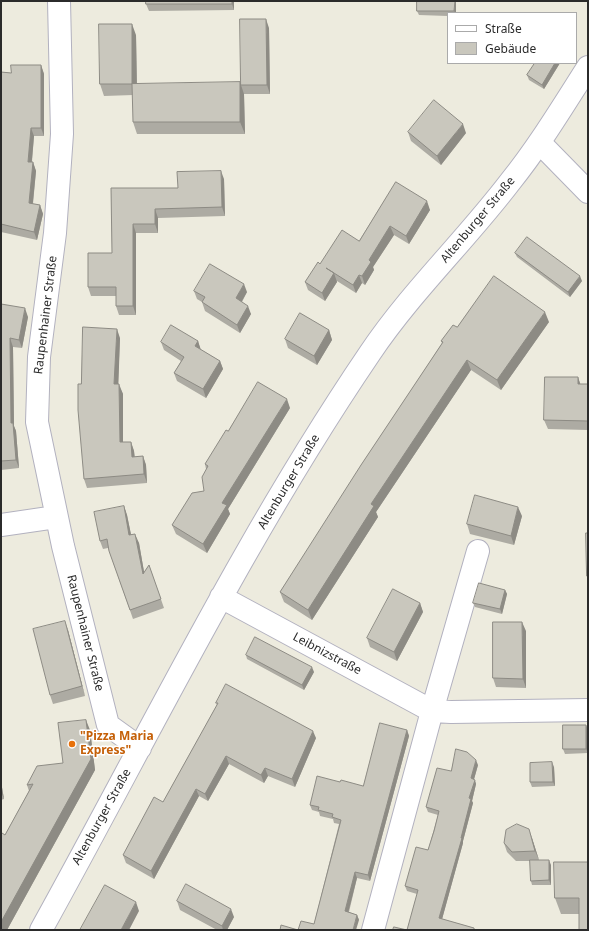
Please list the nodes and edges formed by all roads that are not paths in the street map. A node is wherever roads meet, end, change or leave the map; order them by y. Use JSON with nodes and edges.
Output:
{"nodes":[{"id":1,"x":59,"y":1,"type":"edge"},
{"id":2,"x":588,"y":67,"type":"edge"},
{"id":3,"x":540,"y":142,"type":"junction"},
{"id":4,"x":588,"y":192,"type":"edge"},
{"id":5,"x":56,"y":517,"type":"junction"},
{"id":6,"x":1,"y":525,"type":"edge"},
{"id":7,"x":478,"y":551,"type":"dead end"},
{"id":8,"x":221,"y":597,"type":"junction"},
{"id":9,"x":588,"y":710,"type":"edge"},
{"id":10,"x":432,"y":711,"type":"junction"},
{"id":11,"x":140,"y":748,"type":"junction"},
{"id":12,"x":40,"y":930,"type":"edge"},
{"id":13,"x":373,"y":930,"type":"edge"}],
"edges":[{"from":1,"to":5,"type":"street","name":"Raupenhainer Straße"},
{"from":2,"to":3,"type":"street","name":"Altenburger Straße"},
{"from":3,"to":4,"type":"street"},
{"from":3,"to":8,"type":"street","name":"Altenburger Straße"},
{"from":5,"to":6,"type":"street"},
{"from":5,"to":11,"type":"street","name":"Raupenhainer Straße"},
{"from":7,"to":10,"type":"street"},
{"from":8,"to":10,"type":"street","name":"Leibnizstraße"},
{"from":8,"to":11,"type":"street","name":"Altenburger Straße"},
{"from":9,"to":10,"type":"street","name":"Leibnizstraße"},
{"from":10,"to":13,"type":"street"},
{"from":11,"to":12,"type":"street","name":"Altenburger Straße"}]}
